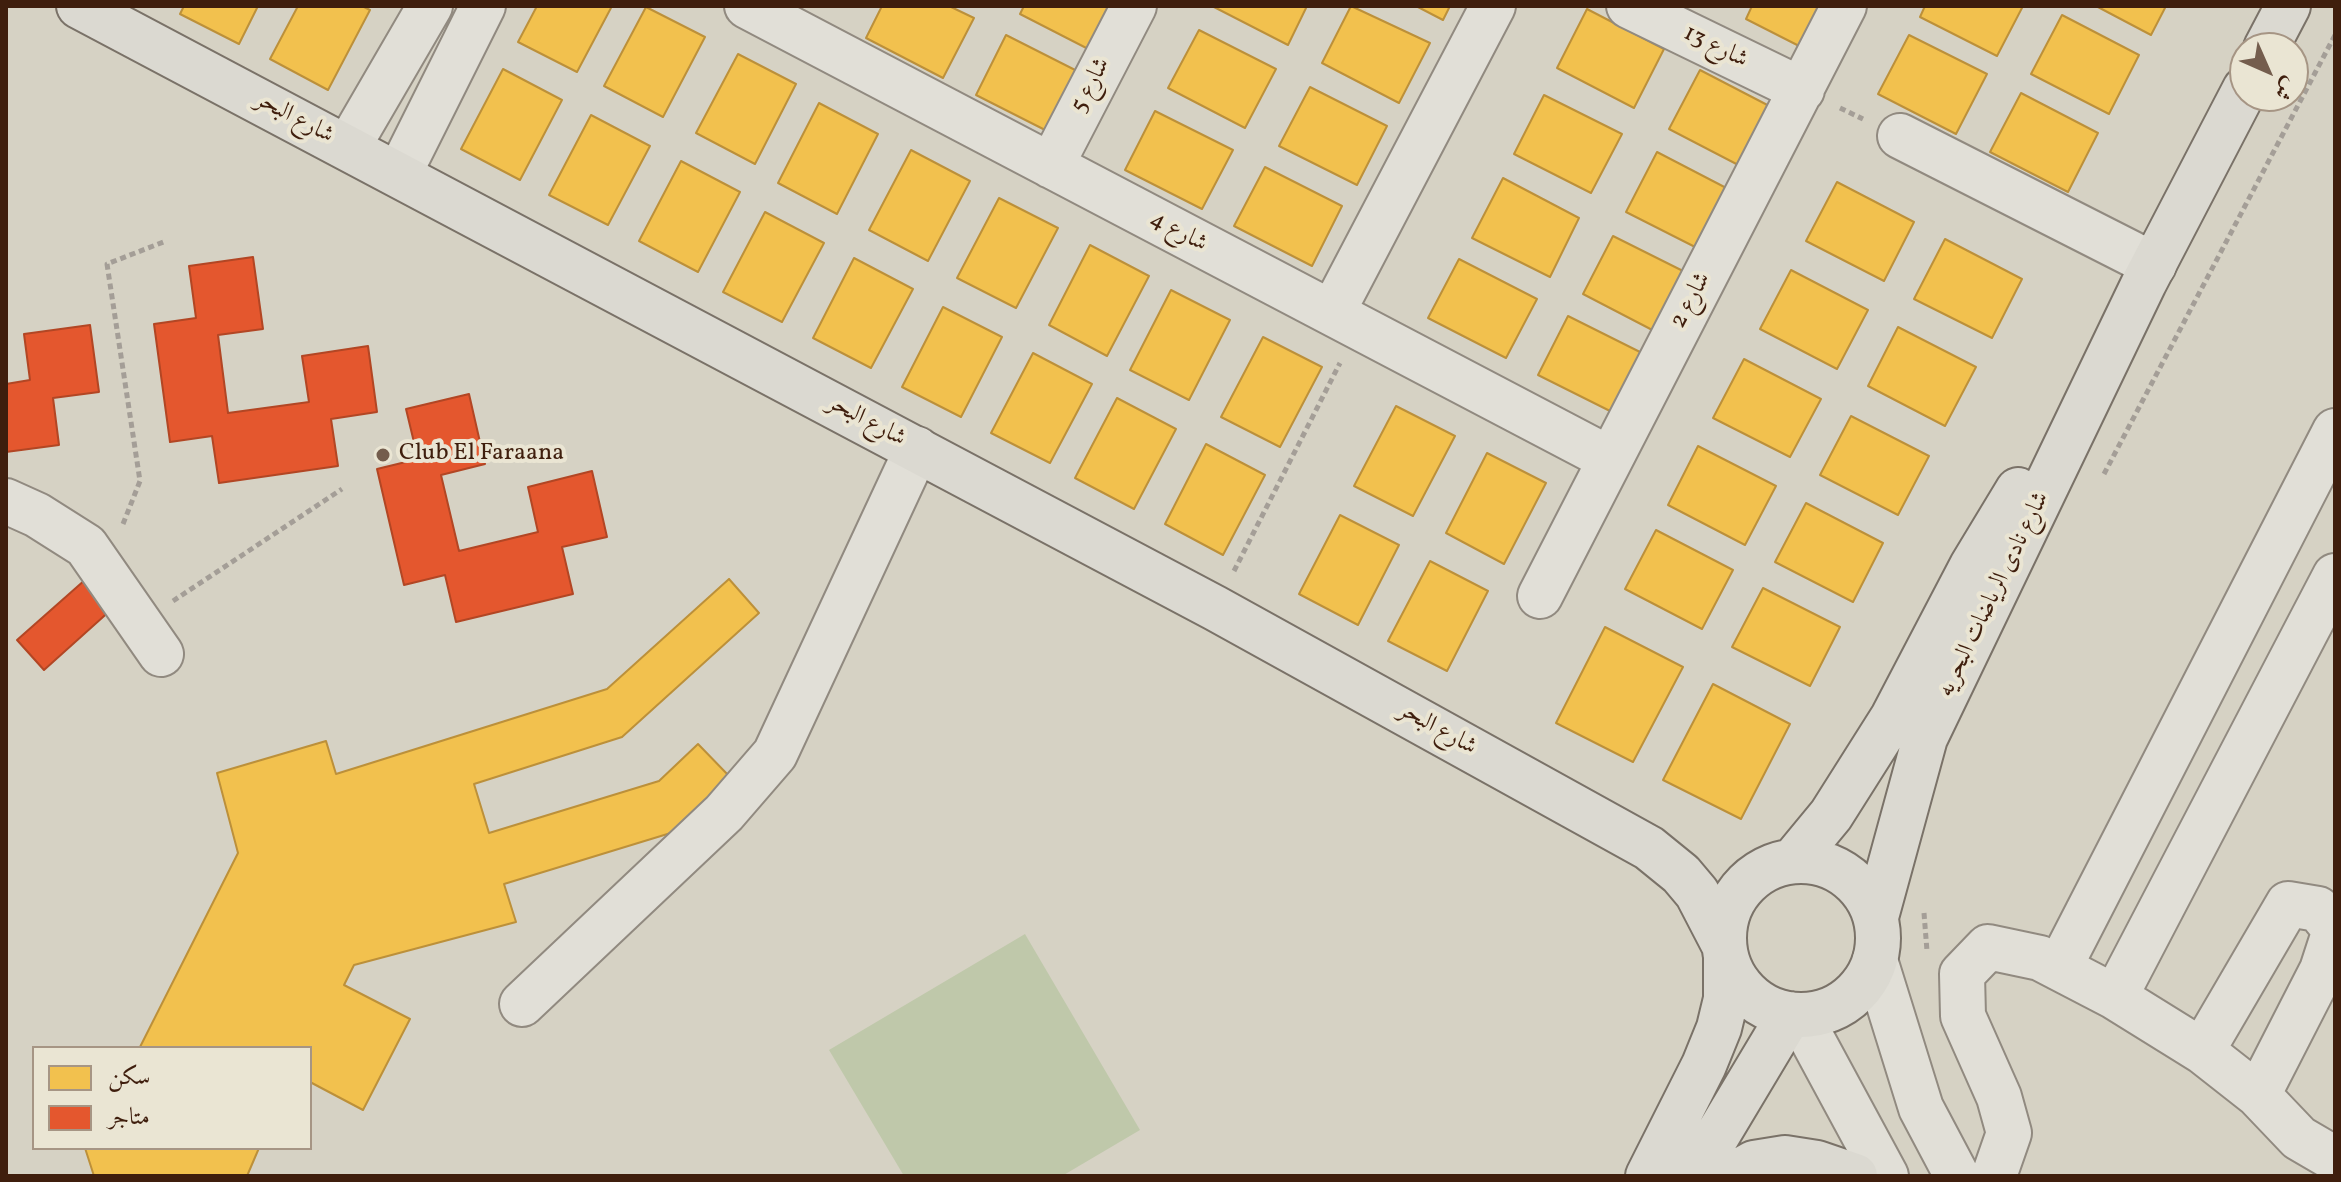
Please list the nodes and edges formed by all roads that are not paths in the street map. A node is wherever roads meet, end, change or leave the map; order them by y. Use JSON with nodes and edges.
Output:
{"nodes":[{"id":1,"x":79,"y":6,"type":"edge"},
{"id":2,"x":430,"y":6,"type":"edge"},
{"id":3,"x":483,"y":6,"type":"edge"},
{"id":4,"x":747,"y":6,"type":"edge"},
{"id":5,"x":1134,"y":6,"type":"edge"},
{"id":6,"x":1493,"y":6,"type":"edge"},
{"id":7,"x":1629,"y":6,"type":"edge"},
{"id":8,"x":1844,"y":6,"type":"edge"},
{"id":9,"x":2288,"y":6,"type":"edge"},
{"id":10,"x":797,"y":18,"type":"edge"},
{"id":11,"x":2274,"y":32,"type":"edge"},
{"id":12,"x":1802,"y":90,"type":"junction"},
{"id":13,"x":2233,"y":112,"type":"edge"},
{"id":14,"x":1900,"y":136,"type":"road end"},
{"id":15,"x":348,"y":147,"type":"junction"},
{"id":16,"x":1051,"y":166,"type":"junction"},
{"id":17,"x":399,"y":174,"type":"junction"},
{"id":18,"x":2149,"y":274,"type":"junction"},
{"id":19,"x":1345,"y":320,"type":"junction"},
{"id":20,"x":2335,"y":431,"type":"edge"},
{"id":21,"x":917,"y":449,"type":"junction"},
{"id":22,"x":1610,"y":459,"type":"junction"},
{"id":23,"x":6,"y":501,"type":"edge"},
{"id":24,"x":2335,"y":576,"type":"edge"},
{"id":25,"x":1540,"y":596,"type":"dead end"},
{"id":26,"x":150,"y":639,"type":"road end"},
{"id":27,"x":1649,"y":848,"type":"junction"},
{"id":28,"x":1782,"y":864,"type":"junction"},
{"id":29,"x":1876,"y":917,"type":"junction"},
{"id":30,"x":1725,"y":951,"type":"junction"},
{"id":31,"x":1875,"y":960,"type":"junction"},
{"id":32,"x":2059,"y":968,"type":"junction"},
{"id":33,"x":2115,"y":997,"type":"junction"},
{"id":34,"x":522,"y":1004,"type":"dead end"},
{"id":35,"x":1795,"y":1015,"type":"junction"},
{"id":36,"x":2202,"y":1051,"type":"junction"},
{"id":37,"x":2258,"y":1095,"type":"junction"},
{"id":38,"x":2335,"y":1159,"type":"edge"},
{"id":39,"x":1648,"y":1176,"type":"edge"},
{"id":40,"x":1693,"y":1176,"type":"edge"},
{"id":41,"x":1731,"y":1176,"type":"edge"},
{"id":42,"x":1855,"y":1176,"type":"edge"},
{"id":43,"x":1886,"y":1176,"type":"edge"},
{"id":44,"x":1957,"y":1176,"type":"edge"},
{"id":45,"x":1994,"y":1176,"type":"edge"}],
"edges":[{"from":1,"to":15,"type":"main road","name":"شارع البحر"},
{"from":2,"to":15,"type":"street"},
{"from":3,"to":17,"type":"street"},
{"from":4,"to":10,"type":"street","name":"شارع 4"},
{"from":5,"to":16,"type":"street","name":"شارع 5"},
{"from":6,"to":19,"type":"street"},
{"from":7,"to":12,"type":"street","name":"شارع 13"},
{"from":8,"to":12,"type":"street","name":"شارع 2"},
{"from":9,"to":11,"type":"main road"},
{"from":10,"to":16,"type":"street","name":"شارع 4"},
{"from":12,"to":22,"type":"street","name":"شارع 2"},
{"from":13,"to":18,"type":"main road","name":"شارع نادى الرياضات البحريه"},
{"from":14,"to":18,"type":"street"},
{"from":15,"to":17,"type":"main road","name":"شارع البحر"},
{"from":16,"to":19,"type":"street","name":"شارع 4"},
{"from":17,"to":21,"type":"main road","name":"شارع البحر"},
{"from":18,"to":28,"type":"main road","name":"شارع نادى الرياضات البحريه"},
{"from":18,"to":29,"type":"main road","name":"شارع نادى الرياضات البحريه"},
{"from":19,"to":22,"type":"street","name":"شارع 4"},
{"from":20,"to":32,"type":"street"},
{"from":21,"to":27,"type":"main road","name":"شارع البحر"},
{"from":21,"to":34,"type":"street"},
{"from":22,"to":25,"type":"street","name":"شارع 2"},
{"from":23,"to":26,"type":"street"},
{"from":24,"to":33,"type":"street"},
{"from":27,"to":28,"type":"main road","name":"شارع البحر"},
{"from":27,"to":30,"type":"main road","name":"شارع البحر"},
{"from":28,"to":29,"type":"main road"},
{"from":28,"to":30,"type":"main road"},
{"from":29,"to":31,"type":"main road"},
{"from":30,"to":35,"type":"main road"},
{"from":30,"to":39,"type":"main road"},
{"from":31,"to":35,"type":"main road"},
{"from":31,"to":44,"type":"street"},
{"from":32,"to":33,"type":"street"},
{"from":32,"to":45,"type":"street"},
{"from":33,"to":36,"type":"street"},
{"from":35,"to":40,"type":"main road"},
{"from":35,"to":43,"type":"street"},
{"from":36,"to":37,"type":"street"},
{"from":36,"to":37,"type":"street"},
{"from":37,"to":38,"type":"street"},
{"from":41,"to":42,"type":"main road"}]}
